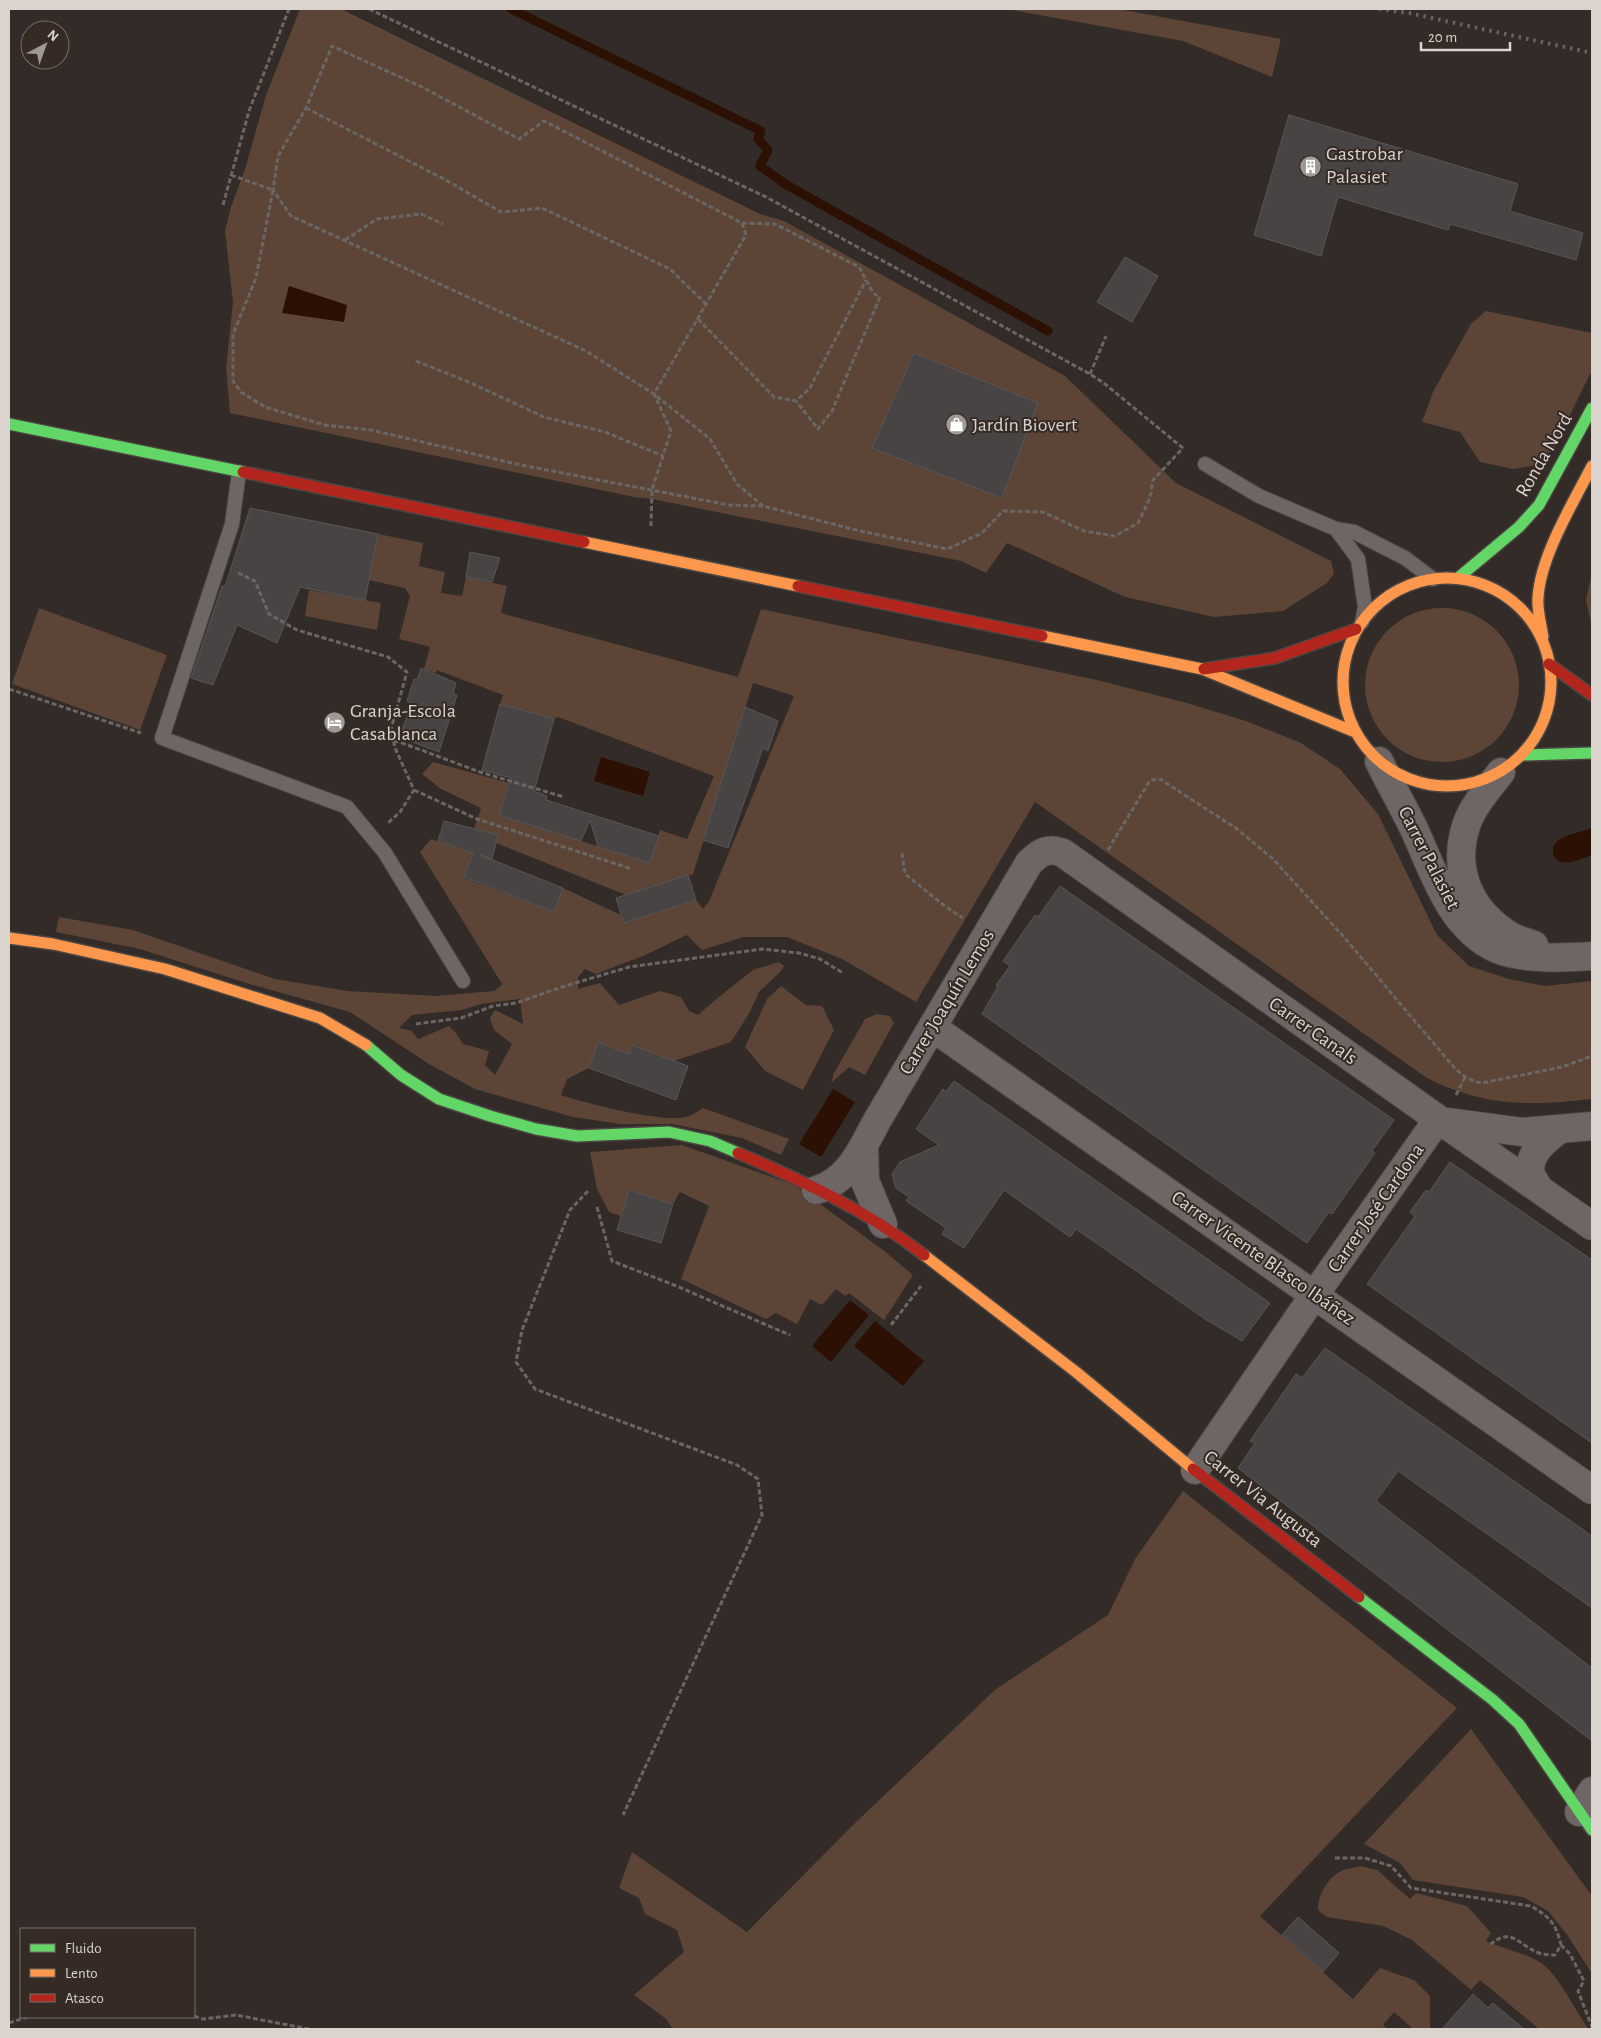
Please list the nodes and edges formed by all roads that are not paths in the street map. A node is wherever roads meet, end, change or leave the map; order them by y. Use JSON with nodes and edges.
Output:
{"nodes":[{"id":1,"x":1592,"y":408,"type":"edge"},
{"id":2,"x":9,"y":424,"type":"edge"},
{"id":3,"x":1205,"y":464,"type":"road end"},
{"id":4,"x":1592,"y":466,"type":"edge"},
{"id":5,"x":240,"y":472,"type":"junction"},
{"id":6,"x":1336,"y":529,"type":"junction"},
{"id":7,"x":1458,"y":578,"type":"junction"},
{"id":8,"x":1433,"y":579,"type":"junction"},
{"id":9,"x":1359,"y":625,"type":"junction"},
{"id":10,"x":1544,"y":644,"type":"junction"},
{"id":11,"x":1550,"y":664,"type":"junction"},
{"id":12,"x":1202,"y":669,"type":"junction"},
{"id":13,"x":1592,"y":695,"type":"edge"},
{"id":14,"x":1355,"y":732,"type":"junction"},
{"id":15,"x":1592,"y":753,"type":"edge"},
{"id":16,"x":1522,"y":755,"type":"junction"},
{"id":17,"x":1379,"y":761,"type":"junction"},
{"id":18,"x":1501,"y":772,"type":"junction"},
{"id":19,"x":1034,"y":858,"type":"joint"},
{"id":20,"x":9,"y":938,"type":"edge"},
{"id":21,"x":1586,"y":956,"type":"edge"},
{"id":22,"x":463,"y":981,"type":"dead end"},
{"id":23,"x":932,"y":1027,"type":"junction"},
{"id":24,"x":1446,"y":1109,"type":"junction"},
{"id":25,"x":1592,"y":1126,"type":"edge"},
{"id":26,"x":1560,"y":1129,"type":"junction"},
{"id":27,"x":864,"y":1148,"type":"junction"},
{"id":28,"x":1538,"y":1187,"type":"junction"},
{"id":29,"x":816,"y":1190,"type":"junction"},
{"id":30,"x":883,"y":1224,"type":"junction"},
{"id":31,"x":1592,"y":1226,"type":"edge"},
{"id":32,"x":1315,"y":1294,"type":"junction"},
{"id":33,"x":1195,"y":1470,"type":"junction"},
{"id":34,"x":1592,"y":1490,"type":"edge"},
{"id":35,"x":1588,"y":1811,"type":"edge"}],
"edges":[{"from":1,"to":7,"type":"main road","name":"Ronda Nord"},
{"from":2,"to":5,"type":"main road"},
{"from":3,"to":6,"type":"lane"},
{"from":4,"to":10,"type":"main road"},
{"from":5,"to":12,"type":"main road"},
{"from":5,"to":22,"type":"lane"},
{"from":6,"to":8,"type":"lane"},
{"from":6,"to":9,"type":"lane"},
{"from":7,"to":8,"type":"main road"},
{"from":7,"to":10,"type":"main road"},
{"from":8,"to":9,"type":"main road"},
{"from":9,"to":12,"type":"main road"},
{"from":9,"to":14,"type":"main road"},
{"from":10,"to":11,"type":"main road"},
{"from":11,"to":13,"type":"main road"},
{"from":11,"to":16,"type":"main road"},
{"from":12,"to":14,"type":"main road"},
{"from":14,"to":17,"type":"main road"},
{"from":15,"to":16,"type":"main road"},
{"from":16,"to":18,"type":"main road"},
{"from":17,"to":18,"type":"main road"},
{"from":17,"to":21,"type":"street","name":"Carrer Palasiet"},
{"from":18,"to":21,"type":"street","name":"Carrer Palasiet"},
{"from":19,"to":23,"type":"street","name":"Carrer Joaquín Lemos"},
{"from":19,"to":24,"type":"street","name":"Carrer Canals"},
{"from":20,"to":29,"type":"main road","name":"Carrer Via Augusta"},
{"from":23,"to":27,"type":"street","name":"Carrer Joaquín Lemos"},
{"from":23,"to":32,"type":"street","name":"Carrer Vicente Blasco Ibáñez"},
{"from":24,"to":26,"type":"street"},
{"from":24,"to":28,"type":"street","name":"Carrer Canals"},
{"from":24,"to":32,"type":"street","name":"Carrer José Cardona"},
{"from":25,"to":26,"type":"street"},
{"from":26,"to":28,"type":"street"},
{"from":27,"to":29,"type":"street","name":"Carrer Joaquín Lemos"},
{"from":27,"to":30,"type":"street","name":"Carrer Joaquín Lemos"},
{"from":28,"to":31,"type":"street","name":"Carrer Canals"},
{"from":29,"to":30,"type":"main road","name":"Carrer Via Augusta"},
{"from":30,"to":33,"type":"main road","name":"Carrer Via Augusta"},
{"from":32,"to":33,"type":"street","name":"Carrer José Cardona"},
{"from":32,"to":34,"type":"street","name":"Carrer Vicente Blasco Ibáñez"},
{"from":33,"to":35,"type":"main road","name":"Carrer Via Augusta"}]}
